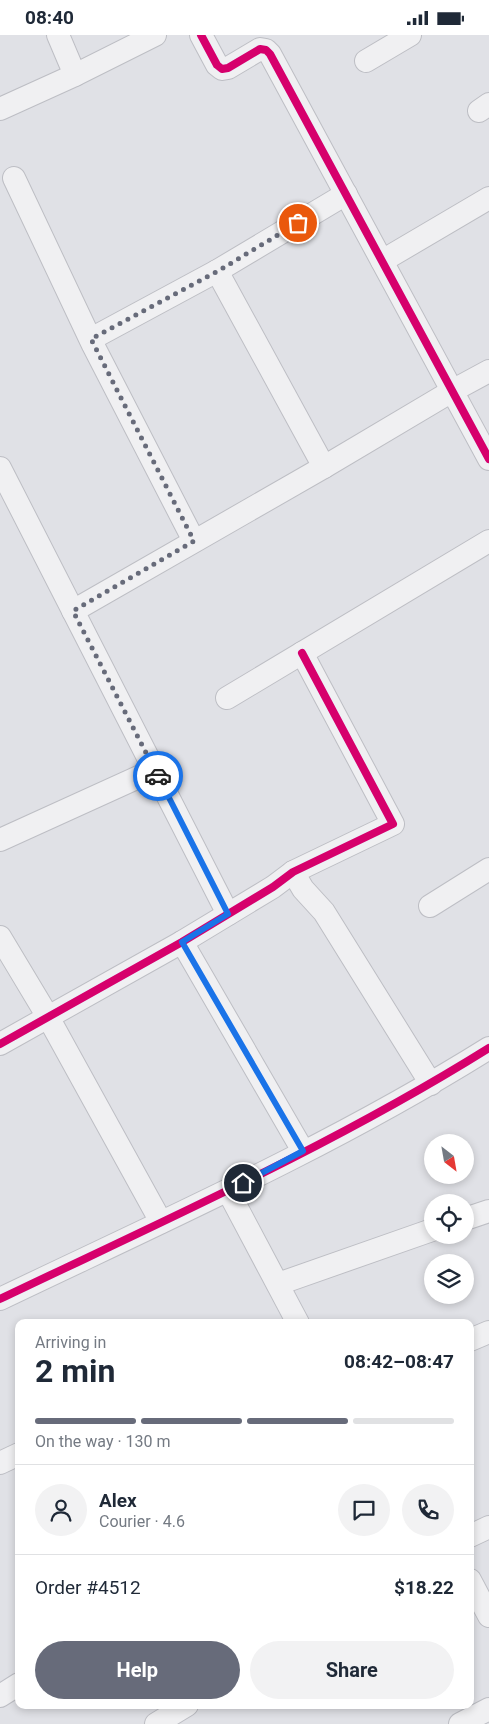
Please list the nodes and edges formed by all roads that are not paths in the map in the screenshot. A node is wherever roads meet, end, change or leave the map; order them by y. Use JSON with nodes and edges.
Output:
{"nodes":[{"id":1,"x":58,"y":35,"type":"edge"},
{"id":2,"x":155,"y":35,"type":"edge"},
{"id":3,"x":201,"y":35,"type":"edge"},
{"id":4,"x":410,"y":35,"type":"edge"},
{"id":5,"x":366,"y":61,"type":"dead end"},
{"id":6,"x":75,"y":75,"type":"junction"},
{"id":7,"x":0,"y":109,"type":"edge"},
{"id":8,"x":14,"y":178,"type":"dead end"},
{"id":9,"x":346,"y":194,"type":"junction"},
{"id":10,"x":489,"y":198,"type":"edge"},
{"id":11,"x":382,"y":261,"type":"junction"},
{"id":12,"x":218,"y":271,"type":"junction"},
{"id":13,"x":91,"y":339,"type":"junction"},
{"id":14,"x":489,"y":371,"type":"edge"},
{"id":15,"x":452,"y":391,"type":"junction"},
{"id":16,"x":489,"y":459,"type":"edge"},
{"id":17,"x":324,"y":467,"type":"junction"},
{"id":18,"x":0,"y":469,"type":"edge"},
{"id":19,"x":194,"y":541,"type":"junction"},
{"id":20,"x":489,"y":541,"type":"edge"},
{"id":21,"x":73,"y":611,"type":"junction"},
{"id":22,"x":302,"y":653,"type":"junction"},
{"id":23,"x":227,"y":698,"type":"dead end"},
{"id":24,"x":154,"y":770,"type":"junction"},
{"id":25,"x":0,"y":840,"type":"edge"},
{"id":26,"x":489,"y":869,"type":"edge"},
{"id":27,"x":293,"y":872,"type":"junction"},
{"id":28,"x":430,"y":906,"type":"dead end"},
{"id":29,"x":228,"y":914,"type":"junction"},
{"id":30,"x":0,"y":937,"type":"edge"},
{"id":31,"x":182,"y":942,"type":"junction"},
{"id":32,"x":48,"y":1017,"type":"junction"},
{"id":33,"x":0,"y":1044,"type":"edge"},
{"id":34,"x":489,"y":1048,"type":"edge"},
{"id":35,"x":431,"y":1084,"type":"junction"},
{"id":36,"x":303,"y":1151,"type":"junction"},
{"id":37,"x":228,"y":1191,"type":"junction"},
{"id":38,"x":489,"y":1211,"type":"edge"},
{"id":39,"x":474,"y":1216,"type":"edge"},
{"id":40,"x":161,"y":1222,"type":"junction"},
{"id":41,"x":424,"y":1233,"type":"edge"},
{"id":42,"x":278,"y":1284,"type":"junction"},
{"id":43,"x":0,"y":1299,"type":"edge"},
{"id":44,"x":296,"y":1319,"type":"edge"},
{"id":45,"x":489,"y":1332,"type":"edge"},
{"id":46,"x":474,"y":1338,"type":"edge"},
{"id":47,"x":15,"y":1456,"type":"edge"},
{"id":48,"x":0,"y":1463,"type":"edge"},
{"id":49,"x":489,"y":1527,"type":"edge"},
{"id":50,"x":474,"y":1535,"type":"edge"},
{"id":51,"x":474,"y":1588,"type":"edge"},
{"id":52,"x":489,"y":1616,"type":"edge"},
{"id":53,"x":15,"y":1687,"type":"edge"},
{"id":54,"x":0,"y":1696,"type":"edge"},
{"id":55,"x":180,"y":1709,"type":"edge"},
{"id":56,"x":489,"y":1709,"type":"edge"},
{"id":57,"x":156,"y":1724,"type":"edge"},
{"id":58,"x":460,"y":1724,"type":"edge"}],
"edges":[{"from":1,"to":6,"type":"street"},
{"from":2,"to":6,"type":"street"},
{"from":3,"to":9,"type":"street"},
{"from":4,"to":5,"type":"street"},
{"from":6,"to":7,"type":"street"},
{"from":8,"to":13,"type":"street"},
{"from":9,"to":11,"type":"street"},
{"from":9,"to":12,"type":"street"},
{"from":10,"to":11,"type":"street"},
{"from":11,"to":15,"type":"street"},
{"from":12,"to":13,"type":"street"},
{"from":12,"to":17,"type":"street"},
{"from":13,"to":19,"type":"street"},
{"from":14,"to":15,"type":"street"},
{"from":15,"to":16,"type":"street"},
{"from":15,"to":17,"type":"street"},
{"from":17,"to":19,"type":"street"},
{"from":18,"to":21,"type":"street"},
{"from":19,"to":21,"type":"street"},
{"from":20,"to":22,"type":"street"},
{"from":21,"to":24,"type":"street"},
{"from":22,"to":23,"type":"street"},
{"from":22,"to":27,"type":"street"},
{"from":24,"to":25,"type":"street"},
{"from":24,"to":29,"type":"street"},
{"from":26,"to":28,"type":"street"},
{"from":27,"to":29,"type":"street"},
{"from":27,"to":35,"type":"street"},
{"from":29,"to":31,"type":"street"},
{"from":30,"to":32,"type":"street"},
{"from":31,"to":32,"type":"street"},
{"from":31,"to":36,"type":"street"},
{"from":32,"to":33,"type":"street"},
{"from":32,"to":40,"type":"street"},
{"from":34,"to":35,"type":"street"},
{"from":35,"to":36,"type":"street"},
{"from":36,"to":37,"type":"street"},
{"from":37,"to":40,"type":"street"},
{"from":37,"to":42,"type":"street"},
{"from":38,"to":39,"type":"street"},
{"from":40,"to":43,"type":"street"},
{"from":41,"to":42,"type":"street"},
{"from":42,"to":44,"type":"street"},
{"from":45,"to":46,"type":"street"},
{"from":47,"to":48,"type":"street"},
{"from":49,"to":50,"type":"street"},
{"from":51,"to":52,"type":"street"},
{"from":53,"to":54,"type":"street"},
{"from":55,"to":57,"type":"street"},
{"from":56,"to":58,"type":"street"}]}
